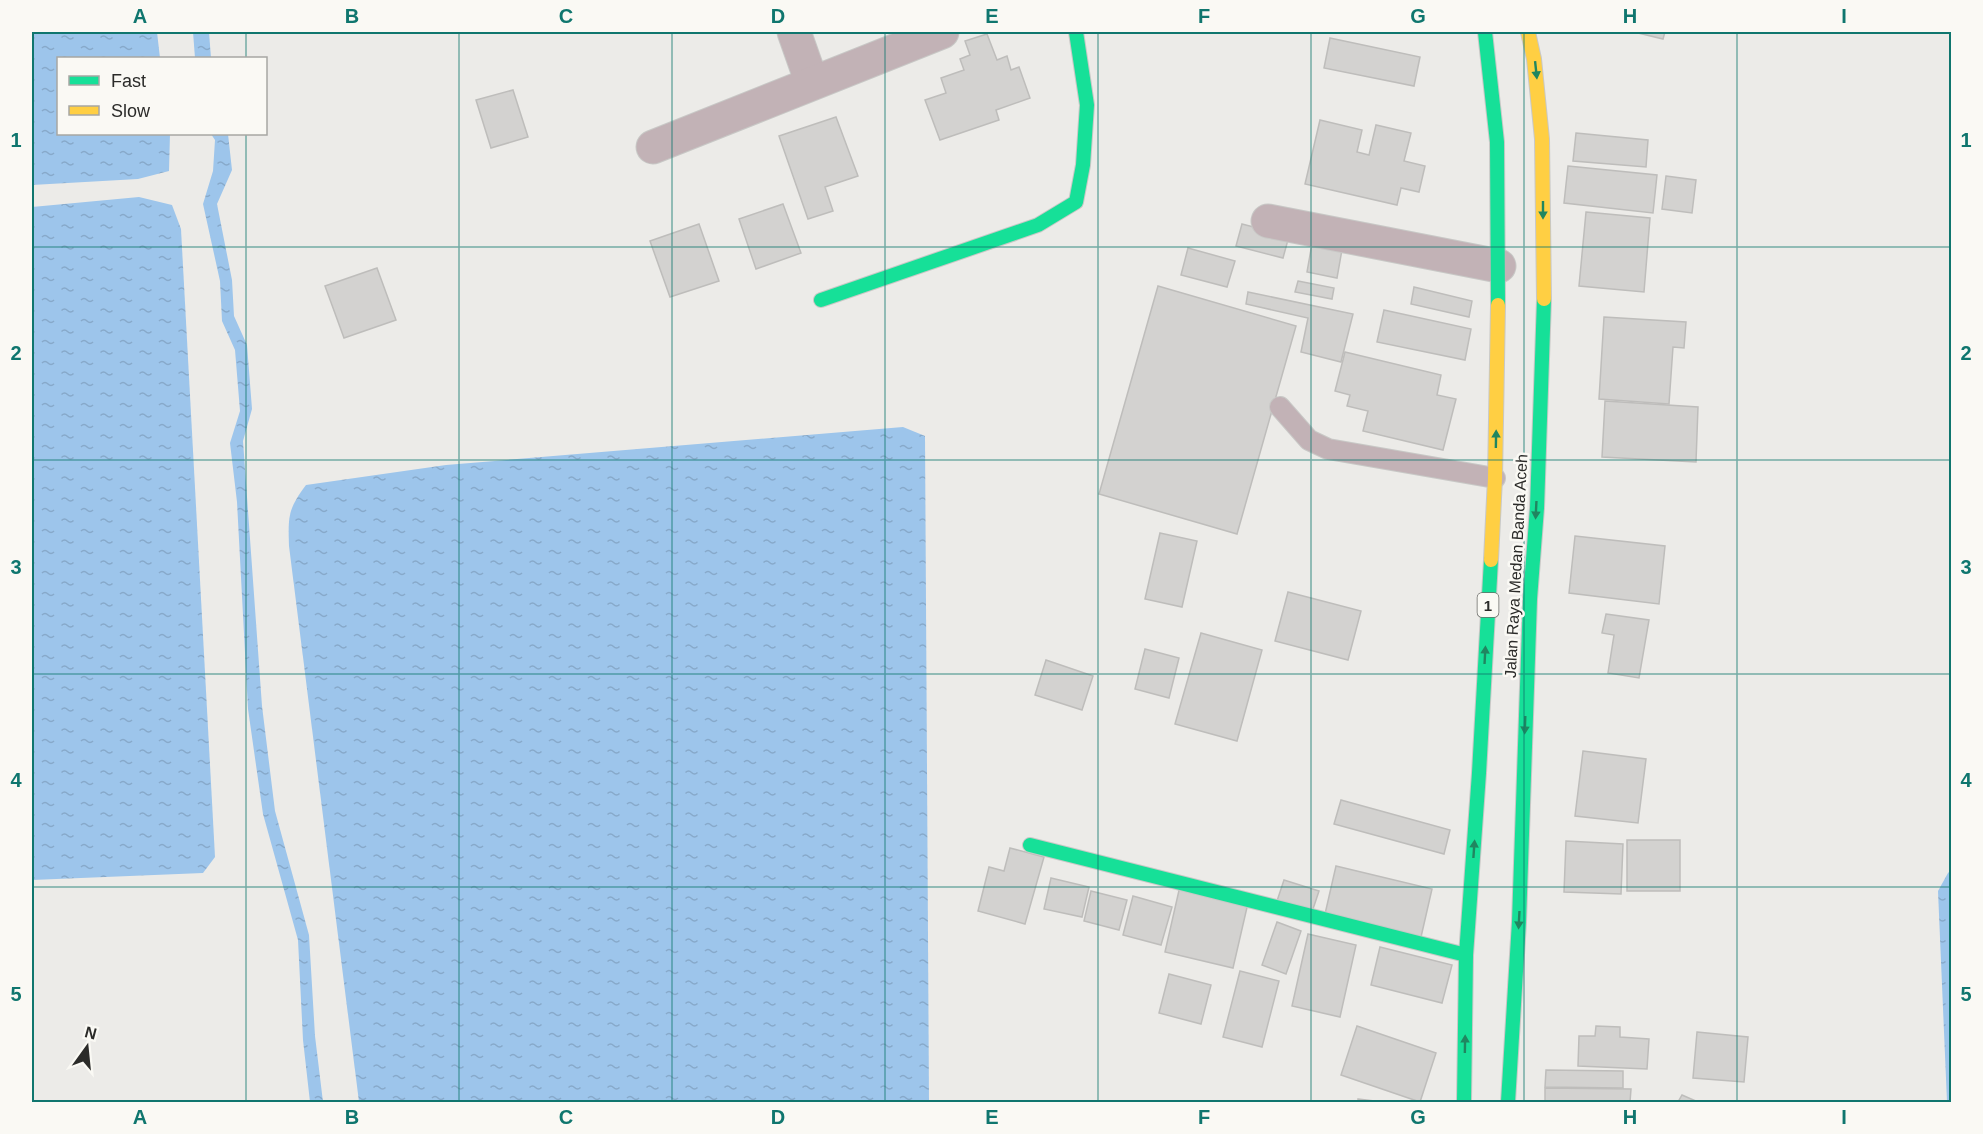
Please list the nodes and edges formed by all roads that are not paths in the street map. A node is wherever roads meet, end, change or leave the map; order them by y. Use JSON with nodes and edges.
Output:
{"nodes":[{"id":1,"x":794,"y":32,"type":"edge"},
{"id":2,"x":942,"y":32,"type":"edge"},
{"id":3,"x":1076,"y":32,"type":"edge"},
{"id":4,"x":1485,"y":32,"type":"edge"},
{"id":5,"x":1528,"y":32,"type":"edge"},
{"id":6,"x":812,"y":83,"type":"junction"},
{"id":7,"x":653,"y":147,"type":"dead end"},
{"id":8,"x":1268,"y":221,"type":"dead end"},
{"id":9,"x":1499,"y":266,"type":"junction"},
{"id":10,"x":821,"y":300,"type":"dead end"},
{"id":11,"x":1280,"y":407,"type":"dead end"},
{"id":12,"x":1495,"y":478,"type":"junction"},
{"id":13,"x":1030,"y":845,"type":"dead end"},
{"id":14,"x":1466,"y":955,"type":"junction"},
{"id":15,"x":1464,"y":1102,"type":"edge"},
{"id":16,"x":1508,"y":1102,"type":"edge"}],
"edges":[{"from":1,"to":6,"type":"street"},
{"from":2,"to":6,"type":"street"},
{"from":3,"to":10,"type":"main road"},
{"from":4,"to":9,"type":"main road","name":"Jalan Raya Medan Banda Aceh","number":"1"},
{"from":5,"to":16,"type":"main road","name":"Jalan Raya Medan Banda Aceh","one_way":true},
{"from":6,"to":7,"type":"street"},
{"from":8,"to":9,"type":"street"},
{"from":12,"to":9,"type":"main road","name":"Jalan Raya Medan Banda Aceh","number":"1","one_way":true},
{"from":11,"to":12,"type":"lane"},
{"from":14,"to":12,"type":"main road","name":"Jalan Raya Medan Banda Aceh","number":"1","one_way":true},
{"from":13,"to":14,"type":"main road"},
{"from":15,"to":14,"type":"main road","name":"Jalan Raya Medan Banda Aceh","number":"1","one_way":true}]}
